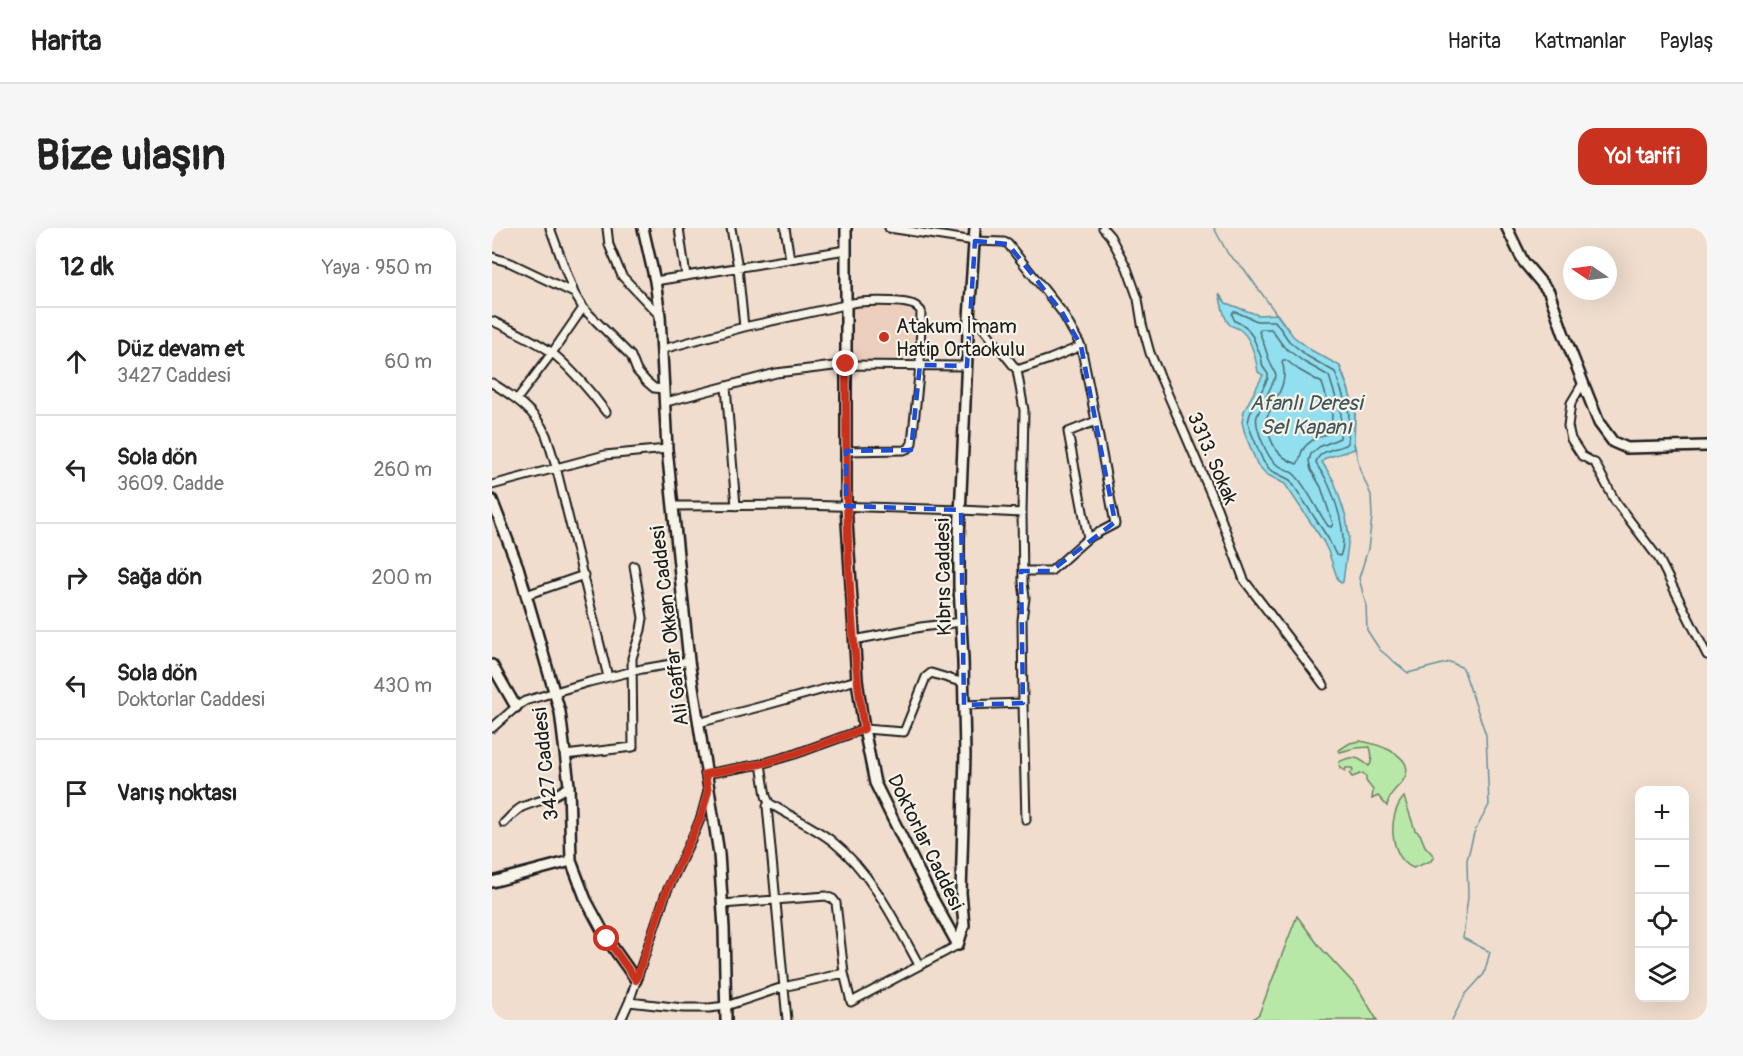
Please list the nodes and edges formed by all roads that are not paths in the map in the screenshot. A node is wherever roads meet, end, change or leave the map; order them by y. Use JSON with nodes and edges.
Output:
{"nodes":[{"id":1,"x":541,"y":228,"type":"edge"},
{"id":2,"x":607,"y":228,"type":"edge"},
{"id":3,"x":643,"y":228,"type":"edge"},
{"id":4,"x":679,"y":228,"type":"edge"},
{"id":5,"x":731,"y":228,"type":"edge"},
{"id":6,"x":784,"y":228,"type":"edge"},
{"id":7,"x":846,"y":228,"type":"edge"},
{"id":8,"x":889,"y":228,"type":"edge"},
{"id":9,"x":975,"y":228,"type":"edge"},
{"id":10,"x":1103,"y":228,"type":"edge"},
{"id":11,"x":1507,"y":228,"type":"edge"},
{"id":12,"x":550,"y":230,"type":"edge"},
{"id":13,"x":975,"y":241,"type":"junction"},
{"id":14,"x":846,"y":250,"type":"junction"},
{"id":15,"x":492,"y":257,"type":"edge"},
{"id":16,"x":790,"y":259,"type":"junction"},
{"id":17,"x":738,"y":268,"type":"junction"},
{"id":18,"x":686,"y":276,"type":"junction"},
{"id":19,"x":655,"y":281,"type":"junction"},
{"id":20,"x":574,"y":292,"type":"junction"},
{"id":21,"x":846,"y":305,"type":"junction"},
{"id":22,"x":583,"y":308,"type":"junction"},
{"id":23,"x":660,"y":316,"type":"junction"},
{"id":24,"x":969,"y":317,"type":"junction"},
{"id":25,"x":492,"y":321,"type":"edge"},
{"id":26,"x":744,"y":327,"type":"junction"},
{"id":27,"x":1081,"y":346,"type":"junction"},
{"id":28,"x":663,"y":349,"type":"junction"},
{"id":29,"x":552,"y":353,"type":"junction"},
{"id":30,"x":846,"y":364,"type":"junction"},
{"id":31,"x":920,"y":364,"type":"junction"},
{"id":32,"x":967,"y":366,"type":"junction"},
{"id":33,"x":1017,"y":370,"type":"junction"},
{"id":34,"x":492,"y":383,"type":"edge"},
{"id":35,"x":1583,"y":383,"type":"junction"},
{"id":36,"x":726,"y":387,"type":"junction"},
{"id":37,"x":664,"y":389,"type":"junction"},
{"id":38,"x":516,"y":399,"type":"junction"},
{"id":39,"x":666,"y":402,"type":"junction"},
{"id":40,"x":606,"y":412,"type":"dead end"},
{"id":41,"x":1096,"y":421,"type":"junction"},
{"id":42,"x":1707,"y":446,"type":"edge"},
{"id":43,"x":667,"y":450,"type":"junction"},
{"id":44,"x":846,"y":451,"type":"junction"},
{"id":45,"x":556,"y":467,"type":"junction"},
{"id":46,"x":492,"y":484,"type":"edge"},
{"id":47,"x":492,"y":500,"type":"edge"},
{"id":48,"x":673,"y":506,"type":"junction"},
{"id":49,"x":736,"y":506,"type":"junction"},
{"id":50,"x":846,"y":506,"type":"junction"},
{"id":51,"x":960,"y":510,"type":"junction"},
{"id":52,"x":1022,"y":513,"type":"junction"},
{"id":53,"x":1088,"y":538,"type":"junction"},
{"id":54,"x":634,"y":566,"type":"dead end"},
{"id":55,"x":1023,"y":571,"type":"junction"},
{"id":56,"x":584,"y":575,"type":"junction"},
{"id":57,"x":526,"y":595,"type":"junction"},
{"id":58,"x":961,"y":622,"type":"junction"},
{"id":59,"x":854,"y":640,"type":"junction"},
{"id":60,"x":1707,"y":655,"type":"edge"},
{"id":61,"x":689,"y":661,"type":"junction"},
{"id":62,"x":492,"y":665,"type":"edge"},
{"id":63,"x":633,"y":671,"type":"junction"},
{"id":64,"x":608,"y":677,"type":"junction"},
{"id":65,"x":856,"y":680,"type":"junction"},
{"id":66,"x":963,"y":683,"type":"junction"},
{"id":67,"x":1324,"y":685,"type":"dead end"},
{"id":68,"x":554,"y":692,"type":"junction"},
{"id":69,"x":1023,"y":703,"type":"junction"},
{"id":70,"x":964,"y":705,"type":"junction"},
{"id":71,"x":516,"y":707,"type":"junction"},
{"id":72,"x":698,"y":723,"type":"junction"},
{"id":73,"x":492,"y":728,"type":"edge"},
{"id":74,"x":864,"y":729,"type":"junction"},
{"id":75,"x":566,"y":755,"type":"junction"},
{"id":76,"x":761,"y":764,"type":"junction"},
{"id":77,"x":705,"y":774,"type":"junction"},
{"id":78,"x":569,"y":785,"type":"junction"},
{"id":79,"x":708,"y":791,"type":"junction"},
{"id":80,"x":769,"y":803,"type":"junction"},
{"id":81,"x":1026,"y":820,"type":"dead end"},
{"id":82,"x":504,"y":823,"type":"dead end"},
{"id":83,"x":571,"y":861,"type":"junction"},
{"id":84,"x":492,"y":882,"type":"edge"},
{"id":85,"x":776,"y":900,"type":"junction"},
{"id":86,"x":722,"y":904,"type":"junction"},
{"id":87,"x":964,"y":925,"type":"joint"},
{"id":88,"x":958,"y":945,"type":"junction"},
{"id":89,"x":920,"y":965,"type":"junction"},
{"id":90,"x":844,"y":973,"type":"junction"},
{"id":91,"x":636,"y":980,"type":"junction"},
{"id":92,"x":783,"y":987,"type":"junction"},
{"id":93,"x":629,"y":1002,"type":"junction"},
{"id":94,"x":726,"y":1006,"type":"junction"},
{"id":95,"x":621,"y":1020,"type":"edge"},
{"id":96,"x":726,"y":1020,"type":"edge"},
{"id":97,"x":787,"y":1020,"type":"edge"}],
"edges":[{"from":1,"to":12,"type":"street"},
{"from":2,"to":23,"type":"street"},
{"from":3,"to":19,"type":"street","name":"Ali Gaffar Okkan Caddesi"},
{"from":4,"to":18,"type":"street"},
{"from":5,"to":17,"type":"street"},
{"from":6,"to":16,"type":"street"},
{"from":7,"to":14,"type":"street","name":"Doktorlar Caddesi"},
{"from":8,"to":13,"type":"street"},
{"from":9,"to":13,"type":"street","name":"Kıbrıs Caddesi"},
{"from":10,"to":67,"type":"street","name":"3313. Sokak"},
{"from":11,"to":35,"type":"street"},
{"from":12,"to":20,"type":"street"},
{"from":13,"to":24,"type":"street","name":"Kıbrıs Caddesi"},
{"from":13,"to":27,"type":"street"},
{"from":14,"to":16,"type":"street"},
{"from":14,"to":21,"type":"street","name":"Doktorlar Caddesi"},
{"from":15,"to":20,"type":"street"},
{"from":16,"to":17,"type":"street"},
{"from":17,"to":18,"type":"street"},
{"from":17,"to":26,"type":"street"},
{"from":18,"to":19,"type":"street"},
{"from":19,"to":23,"type":"street","name":"Ali Gaffar Okkan Caddesi"},
{"from":20,"to":22,"type":"street"},
{"from":21,"to":26,"type":"street"},
{"from":21,"to":30,"type":"street","name":"Doktorlar Caddesi"},
{"from":21,"to":31,"type":"street"},
{"from":22,"to":29,"type":"street"},
{"from":22,"to":37,"type":"street"},
{"from":23,"to":28,"type":"street","name":"Ali Gaffar Okkan Caddesi"},
{"from":24,"to":32,"type":"street","name":"Kıbrıs Caddesi"},
{"from":24,"to":33,"type":"street"},
{"from":25,"to":29,"type":"street"},
{"from":26,"to":28,"type":"street"},
{"from":27,"to":33,"type":"street"},
{"from":27,"to":41,"type":"street"},
{"from":28,"to":37,"type":"street","name":"Ali Gaffar Okkan Caddesi"},
{"from":29,"to":38,"type":"street"},
{"from":29,"to":40,"type":"street"},
{"from":30,"to":31,"type":"street"},
{"from":30,"to":36,"type":"street"},
{"from":30,"to":44,"type":"street","name":"Doktorlar Caddesi"},
{"from":31,"to":32,"type":"street"},
{"from":31,"to":44,"type":"street"},
{"from":32,"to":51,"type":"street","name":"Kıbrıs Caddesi"},
{"from":33,"to":52,"type":"street"},
{"from":34,"to":38,"type":"street"},
{"from":35,"to":42,"type":"street"},
{"from":35,"to":60,"type":"street"},
{"from":36,"to":39,"type":"street"},
{"from":36,"to":49,"type":"street"},
{"from":37,"to":39,"type":"street","name":"Ali Gaffar Okkan Caddesi"},
{"from":38,"to":45,"type":"street"},
{"from":39,"to":43,"type":"street","name":"Ali Gaffar Okkan Caddesi"},
{"from":41,"to":53,"type":"street"},
{"from":41,"to":53,"type":"street"},
{"from":43,"to":45,"type":"street"},
{"from":43,"to":48,"type":"street","name":"Ali Gaffar Okkan Caddesi"},
{"from":44,"to":50,"type":"street","name":"Doktorlar Caddesi"},
{"from":45,"to":46,"type":"street"},
{"from":45,"to":56,"type":"street"},
{"from":47,"to":57,"type":"street","name":"3427 Caddesi"},
{"from":48,"to":49,"type":"street"},
{"from":48,"to":61,"type":"street","name":"Ali Gaffar Okkan Caddesi"},
{"from":49,"to":50,"type":"street"},
{"from":50,"to":51,"type":"street"},
{"from":50,"to":59,"type":"street","name":"Doktorlar Caddesi"},
{"from":51,"to":52,"type":"street"},
{"from":51,"to":58,"type":"street","name":"Kıbrıs Caddesi"},
{"from":52,"to":55,"type":"street"},
{"from":53,"to":55,"type":"street"},
{"from":54,"to":63,"type":"street"},
{"from":55,"to":69,"type":"street"},
{"from":56,"to":57,"type":"street"},
{"from":56,"to":64,"type":"street"},
{"from":57,"to":68,"type":"street","name":"3427 Caddesi"},
{"from":58,"to":59,"type":"street"},
{"from":58,"to":66,"type":"street","name":"Kıbrıs Caddesi"},
{"from":59,"to":65,"type":"street","name":"Doktorlar Caddesi"},
{"from":61,"to":63,"type":"street"},
{"from":61,"to":72,"type":"street","name":"Ali Gaffar Okkan Caddesi"},
{"from":62,"to":71,"type":"street"},
{"from":63,"to":64,"type":"street"},
{"from":63,"to":75,"type":"street"},
{"from":64,"to":68,"type":"street"},
{"from":65,"to":72,"type":"street"},
{"from":65,"to":74,"type":"street","name":"Doktorlar Caddesi"},
{"from":66,"to":70,"type":"street","name":"Kıbrıs Caddesi"},
{"from":66,"to":74,"type":"street"},
{"from":68,"to":71,"type":"street"},
{"from":68,"to":75,"type":"street","name":"3427 Caddesi"},
{"from":69,"to":70,"type":"street"},
{"from":69,"to":81,"type":"street"},
{"from":70,"to":87,"type":"street","name":"Kıbrıs Caddesi"},
{"from":71,"to":73,"type":"street"},
{"from":72,"to":77,"type":"street","name":"Ali Gaffar Okkan Caddesi"},
{"from":74,"to":76,"type":"street"},
{"from":74,"to":88,"type":"street","name":"Doktorlar Caddesi"},
{"from":75,"to":78,"type":"street","name":"3427 Caddesi"},
{"from":76,"to":77,"type":"street"},
{"from":76,"to":80,"type":"street"},
{"from":77,"to":79,"type":"street","name":"Ali Gaffar Okkan Caddesi"},
{"from":78,"to":82,"type":"street"},
{"from":78,"to":83,"type":"street","name":"3427 Caddesi"},
{"from":79,"to":86,"type":"street","name":"Ali Gaffar Okkan Caddesi"},
{"from":79,"to":91,"type":"street"},
{"from":80,"to":85,"type":"street"},
{"from":80,"to":89,"type":"street"},
{"from":83,"to":84,"type":"street"},
{"from":83,"to":91,"type":"street","name":"3427 Caddesi"},
{"from":85,"to":86,"type":"street"},
{"from":85,"to":90,"type":"street"},
{"from":85,"to":92,"type":"street"},
{"from":86,"to":94,"type":"street","name":"Ali Gaffar Okkan Caddesi"},
{"from":87,"to":88,"type":"street","name":"Doktorlar Caddesi"},
{"from":88,"to":89,"type":"street"},
{"from":89,"to":90,"type":"street"},
{"from":90,"to":92,"type":"street"},
{"from":91,"to":93,"type":"street"},
{"from":92,"to":94,"type":"street"},
{"from":92,"to":97,"type":"street"},
{"from":93,"to":94,"type":"street"},
{"from":93,"to":95,"type":"street"},
{"from":94,"to":96,"type":"street","name":"Ali Gaffar Okkan Caddesi"}]}
